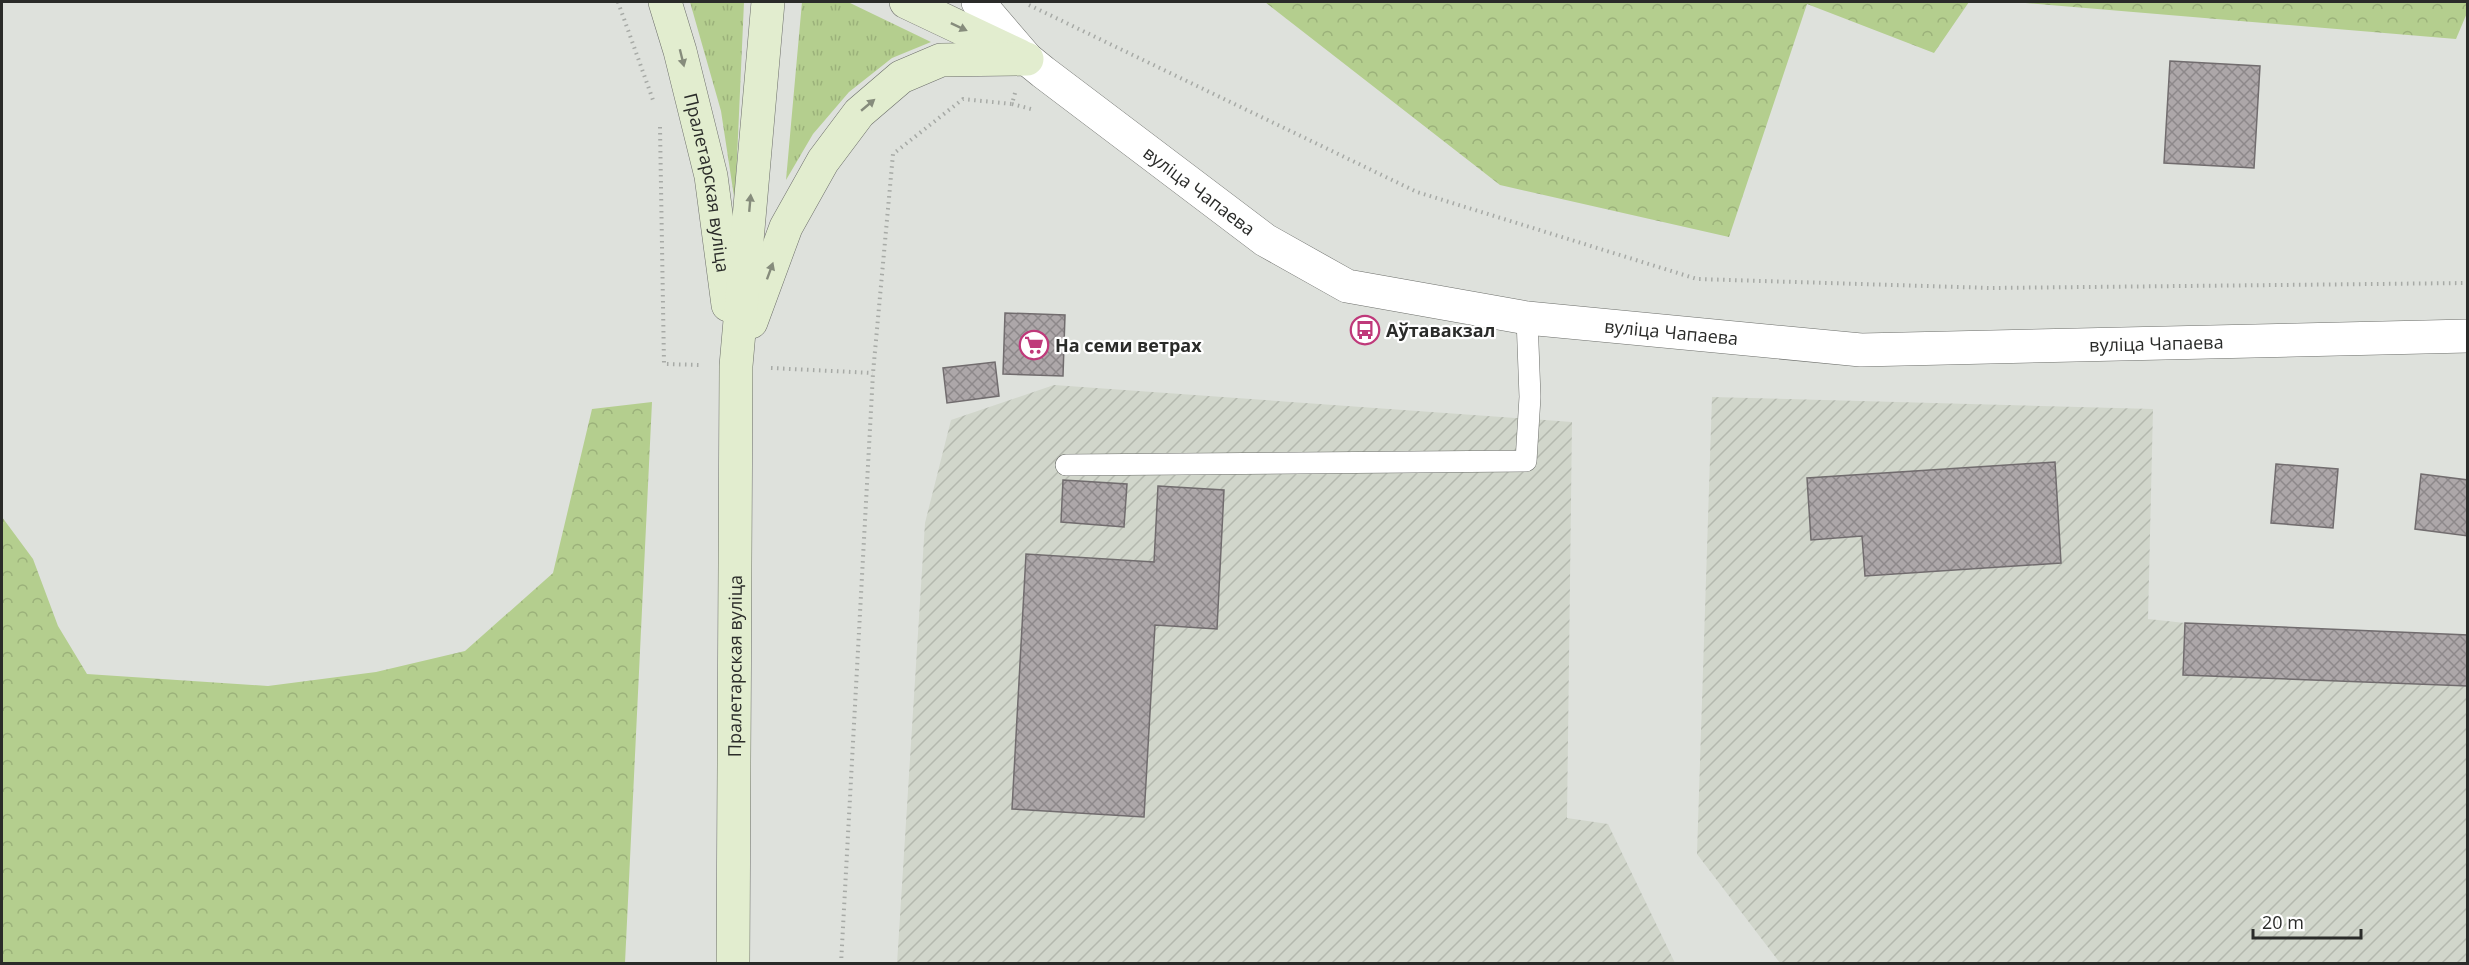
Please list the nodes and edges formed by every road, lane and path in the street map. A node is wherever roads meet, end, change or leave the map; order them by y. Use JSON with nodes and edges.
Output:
{"nodes":[{"id":1,"x":665,"y":2,"type":"edge"},
{"id":2,"x":768,"y":2,"type":"edge"},
{"id":3,"x":906,"y":2,"type":"edge"},
{"id":4,"x":978,"y":2,"type":"edge"},
{"id":5,"x":1024,"y":2,"type":"edge"},
{"id":6,"x":1027,"y":59,"type":"junction"},
{"id":7,"x":2468,"y":283,"type":"edge"},
{"id":8,"x":1527,"y":318,"type":"junction"},
{"id":9,"x":2468,"y":336,"type":"edge"},
{"id":10,"x":736,"y":366,"type":"junction"},
{"id":11,"x":1066,"y":465,"type":"dead end"},
{"id":12,"x":733,"y":963,"type":"edge"},
{"id":13,"x":841,"y":963,"type":"edge"}],
"edges":[{"from":1,"to":10,"type":"main road","name":"Пралетарская вуліца","one_way":true},
{"from":10,"to":2,"type":"main road","name":"Пралетарская вуліца","one_way":true},
{"from":3,"to":6,"type":"main road","one_way":true},
{"from":4,"to":6,"type":"street","name":"вуліца Чапаева"},
{"from":5,"to":6,"type":"path"},
{"from":5,"to":7,"type":"path"},
{"from":6,"to":8,"type":"street","name":"вуліца Чапаева"},
{"from":10,"to":6,"type":"main road","one_way":true},
{"from":6,"to":13,"type":"path"},
{"from":8,"to":9,"type":"street","name":"вуліца Чапаева"},
{"from":8,"to":11,"type":"lane"},
{"from":10,"to":12,"type":"main road","name":"Пралетарская вуліца"}]}
